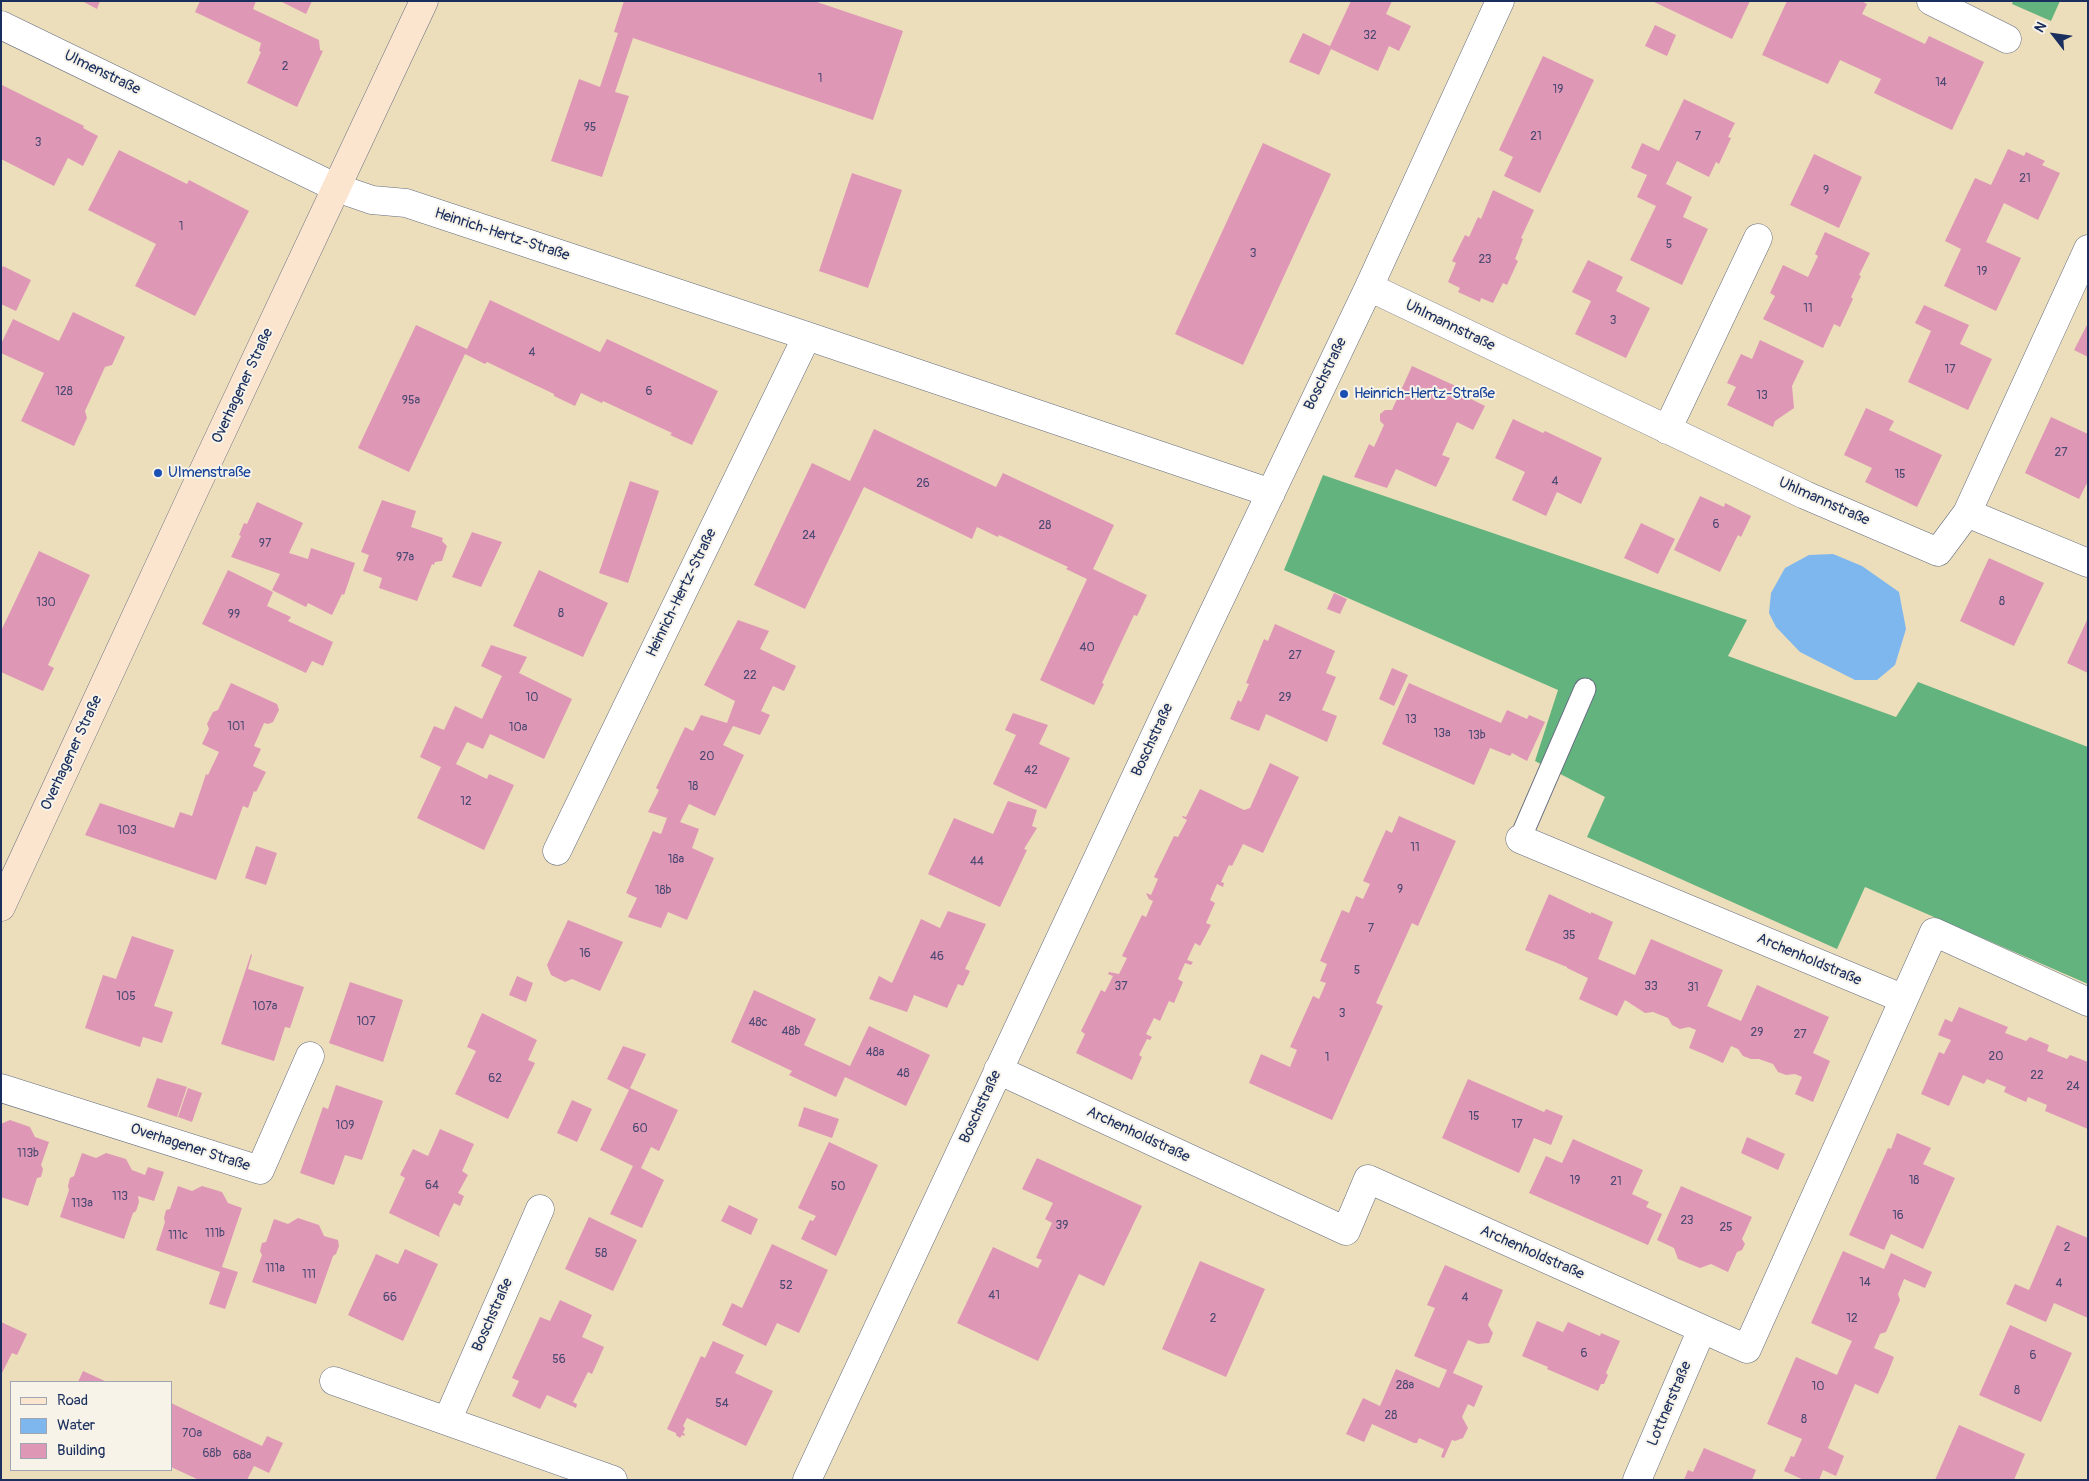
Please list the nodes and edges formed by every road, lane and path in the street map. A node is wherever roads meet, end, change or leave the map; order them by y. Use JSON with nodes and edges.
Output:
{"nodes":[{"id":1,"x":424,"y":1,"type":"edge"},
{"id":2,"x":1500,"y":1,"type":"edge"},
{"id":3,"x":1931,"y":1,"type":"edge"},
{"id":4,"x":1,"y":24,"type":"edge"},
{"id":5,"x":2007,"y":39,"type":"dead end"},
{"id":6,"x":337,"y":188,"type":"junction"},
{"id":7,"x":1758,"y":238,"type":"dead end"},
{"id":8,"x":2088,"y":249,"type":"edge"},
{"id":9,"x":1369,"y":287,"type":"junction"},
{"id":10,"x":807,"y":336,"type":"junction"},
{"id":11,"x":1667,"y":430,"type":"junction"},
{"id":12,"x":1271,"y":493,"type":"junction"},
{"id":13,"x":1967,"y":513,"type":"junction"},
{"id":14,"x":2088,"y":563,"type":"edge"},
{"id":15,"x":1585,"y":689,"type":"dead end"},
{"id":16,"x":1520,"y":839,"type":"joint"},
{"id":17,"x":557,"y":851,"type":"dead end"},
{"id":18,"x":1,"y":907,"type":"edge"},
{"id":19,"x":1904,"y":999,"type":"junction"},
{"id":20,"x":2088,"y":1002,"type":"edge"},
{"id":21,"x":310,"y":1056,"type":"dead end"},
{"id":22,"x":998,"y":1070,"type":"junction"},
{"id":23,"x":1,"y":1088,"type":"edge"},
{"id":24,"x":540,"y":1209,"type":"dead end"},
{"id":25,"x":1702,"y":1329,"type":"junction"},
{"id":26,"x":334,"y":1381,"type":"dead end"},
{"id":27,"x":447,"y":1421,"type":"junction"},
{"id":28,"x":613,"y":1480,"type":"edge"},
{"id":29,"x":807,"y":1480,"type":"edge"},
{"id":30,"x":1637,"y":1480,"type":"edge"}],
"edges":[{"from":1,"to":6,"type":"main road","name":"Overhagener Straße"},
{"from":2,"to":9,"type":"street","name":"Boschstraße"},
{"from":3,"to":5,"type":"street"},
{"from":4,"to":6,"type":"street","name":"Ulmenstraße"},
{"from":6,"to":10,"type":"street","name":"Heinrich-Hertz-Straße"},
{"from":6,"to":18,"type":"main road","name":"Overhagener Straße"},
{"from":7,"to":11,"type":"street"},
{"from":8,"to":13,"type":"street","name":"Uhlmannstraße"},
{"from":9,"to":11,"type":"street","name":"Uhlmannstraße"},
{"from":9,"to":12,"type":"street","name":"Boschstraße"},
{"from":10,"to":12,"type":"street","name":"Heinrich-Hertz-Straße"},
{"from":10,"to":17,"type":"street","name":"Heinrich-Hertz-Straße"},
{"from":11,"to":13,"type":"street","name":"Uhlmannstraße"},
{"from":12,"to":22,"type":"street","name":"Boschstraße"},
{"from":13,"to":14,"type":"street"},
{"from":15,"to":16,"type":"lane"},
{"from":16,"to":19,"type":"street","name":"Archenholdstraße"},
{"from":19,"to":20,"type":"street","name":"Archenholdstraße"},
{"from":19,"to":25,"type":"street","name":"Archenholdstraße"},
{"from":21,"to":23,"type":"street","name":"Overhagener Straße"},
{"from":22,"to":25,"type":"street","name":"Archenholdstraße"},
{"from":22,"to":29,"type":"street","name":"Boschstraße"},
{"from":24,"to":27,"type":"street","name":"Boschstraße"},
{"from":25,"to":30,"type":"street","name":"Lottnerstraße"},
{"from":26,"to":27,"type":"street"},
{"from":27,"to":28,"type":"street"}]}
